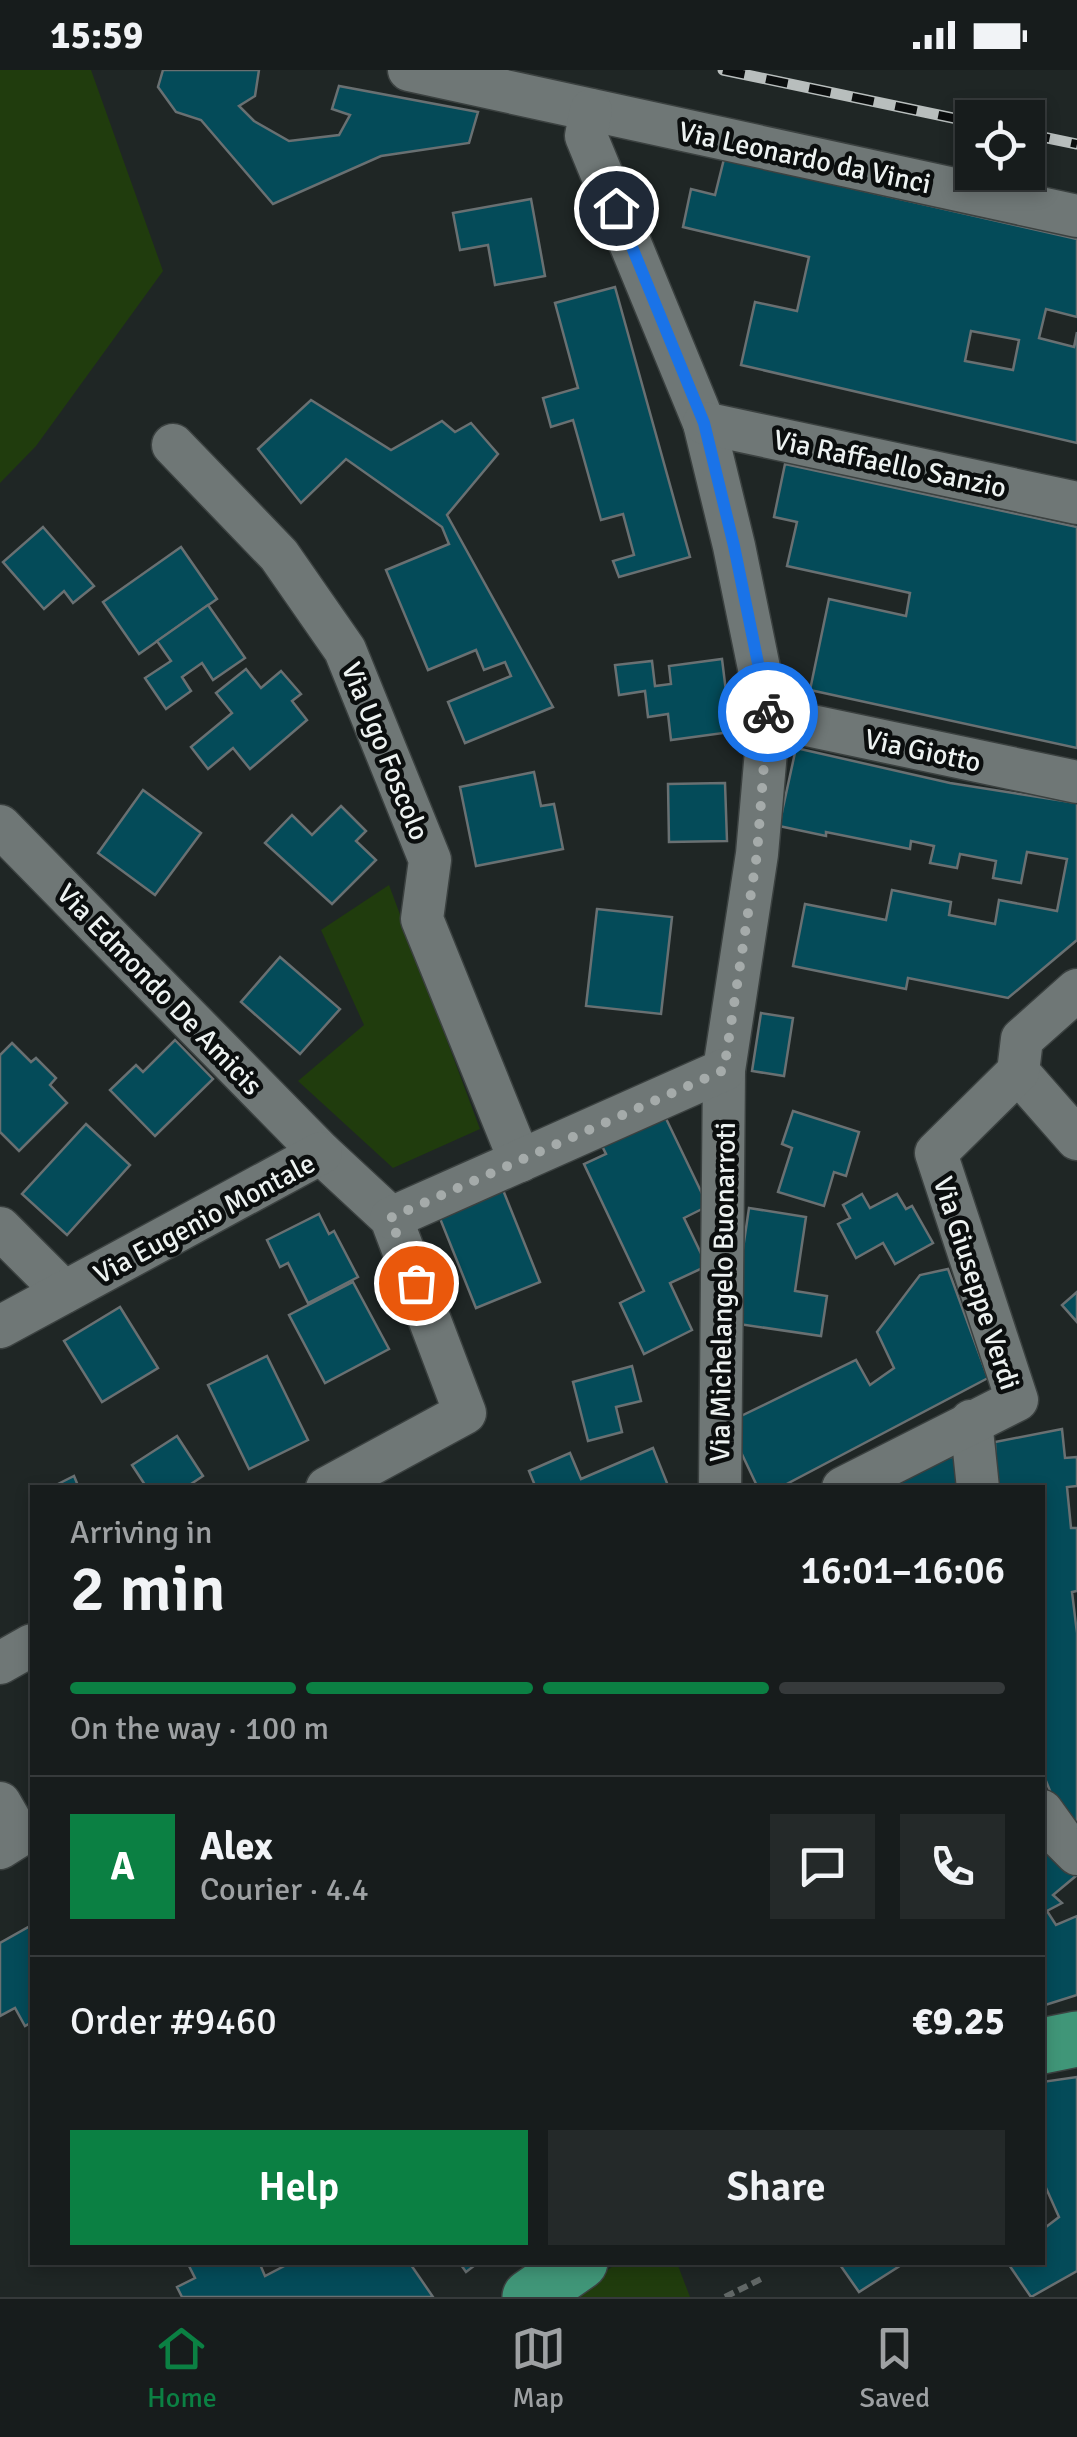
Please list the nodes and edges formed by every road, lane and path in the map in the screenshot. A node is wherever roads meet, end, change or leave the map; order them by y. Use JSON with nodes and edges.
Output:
{"nodes":[{"id":1,"x":410,"y":70,"type":"edge"},
{"id":2,"x":592,"y":110,"type":"junction"},
{"id":3,"x":1077,"y":216,"type":"edge"},
{"id":4,"x":704,"y":423,"type":"junction"},
{"id":5,"x":172,"y":446,"type":"dead end"},
{"id":6,"x":1077,"y":503,"type":"edge"},
{"id":7,"x":769,"y":717,"type":"junction"},
{"id":8,"x":1077,"y":782,"type":"edge"},
{"id":9,"x":0,"y":826,"type":"edge"},
{"id":10,"x":1077,"y":990,"type":"edge"},
{"id":11,"x":724,"y":1070,"type":"junction"},
{"id":12,"x":1018,"y":1072,"type":"junction"},
{"id":13,"x":1077,"y":1139,"type":"edge"},
{"id":14,"x":321,"y":1153,"type":"junction"},
{"id":15,"x":520,"y":1160,"type":"junction"},
{"id":16,"x":390,"y":1218,"type":"junction"},
{"id":17,"x":0,"y":1228,"type":"edge"},
{"id":18,"x":64,"y":1292,"type":"junction"},
{"id":19,"x":0,"y":1327,"type":"edge"},
{"id":20,"x":971,"y":1421,"type":"junction"},
{"id":21,"x":333,"y":1485,"type":"edge"},
{"id":22,"x":720,"y":1485,"type":"edge"},
{"id":23,"x":849,"y":1485,"type":"edge"},
{"id":24,"x":978,"y":1485,"type":"edge"},
{"id":25,"x":30,"y":1646,"type":"edge"},
{"id":26,"x":0,"y":1663,"type":"edge"},
{"id":27,"x":0,"y":1802,"type":"edge"},
{"id":28,"x":1045,"y":1815,"type":"edge"},
{"id":29,"x":0,"y":1848,"type":"edge"},
{"id":30,"x":1077,"y":1854,"type":"edge"},
{"id":31,"x":1077,"y":2039,"type":"edge"},
{"id":32,"x":1045,"y":2045,"type":"edge"},
{"id":33,"x":576,"y":2265,"type":"edge"},
{"id":34,"x":762,"y":2278,"type":"dead end"},
{"id":35,"x":530,"y":2297,"type":"edge"},
{"id":36,"x":724,"y":2297,"type":"edge"}],
"edges":[{"from":1,"to":2,"type":"street","name":"Via Leonardo da Vinci"},
{"from":2,"to":3,"type":"street","name":"Via Leonardo da Vinci"},
{"from":2,"to":4,"type":"street","name":"Via Michelangelo Buonarroti"},
{"from":4,"to":6,"type":"street","name":"Via Raffaello Sanzio"},
{"from":4,"to":7,"type":"street","name":"Via Michelangelo Buonarroti"},
{"from":5,"to":15,"type":"street","name":"Via Ugo Foscolo"},
{"from":7,"to":8,"type":"street","name":"Via Giotto"},
{"from":7,"to":11,"type":"street","name":"Via Michelangelo Buonarroti"},
{"from":9,"to":14,"type":"street","name":"Via Edmondo De Amicis"},
{"from":10,"to":12,"type":"street","name":"Via Giuseppe Verdi"},
{"from":11,"to":15,"type":"street"},
{"from":11,"to":22,"type":"street","name":"Via Michelangelo Buonarroti"},
{"from":12,"to":13,"type":"street"},
{"from":12,"to":20,"type":"street","name":"Via Giuseppe Verdi"},
{"from":14,"to":16,"type":"street","name":"Via Eugenio Montale"},
{"from":14,"to":18,"type":"street","name":"Via Eugenio Montale"},
{"from":15,"to":16,"type":"street"},
{"from":16,"to":21,"type":"street"},
{"from":17,"to":18,"type":"street"},
{"from":18,"to":19,"type":"street","name":"Via Eugenio Montale"},
{"from":20,"to":23,"type":"street"},
{"from":20,"to":24,"type":"street","name":"Via Giuseppe Verdi"},
{"from":25,"to":26,"type":"street"},
{"from":27,"to":29,"type":"street"},
{"from":28,"to":30,"type":"street"},
{"from":31,"to":32,"type":"main road"},
{"from":33,"to":35,"type":"main road"},
{"from":34,"to":36,"type":"path"}]}
